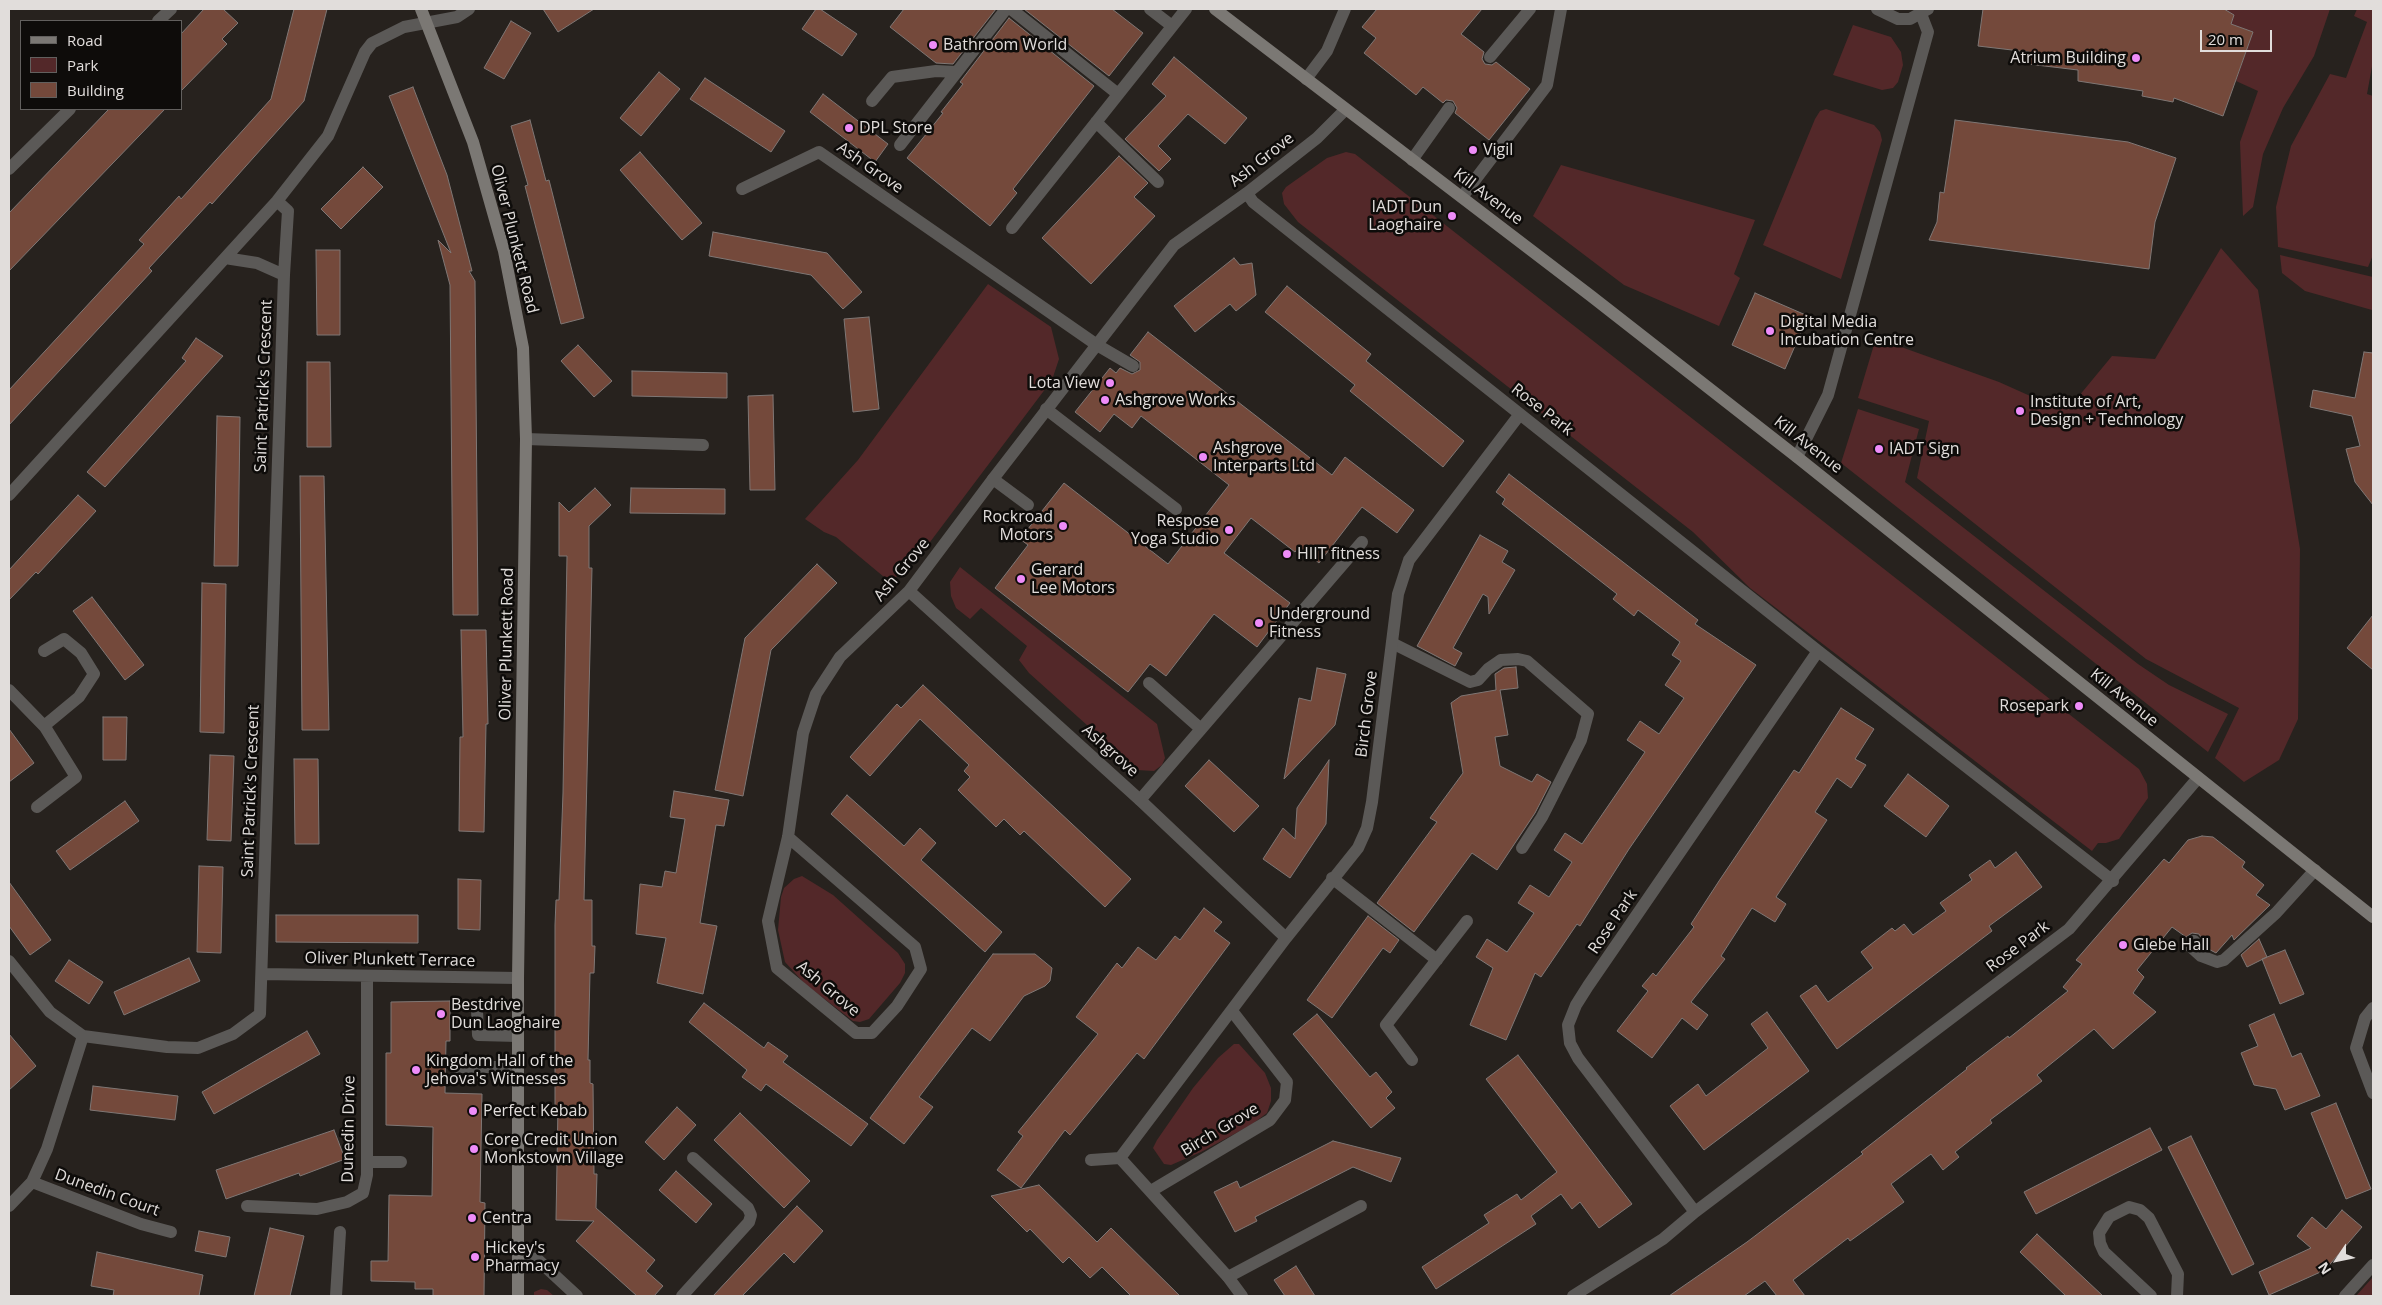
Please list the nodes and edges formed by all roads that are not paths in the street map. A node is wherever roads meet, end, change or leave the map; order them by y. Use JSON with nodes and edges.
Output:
{"nodes":[{"id":1,"x":171,"y":9,"type":"edge"},
{"id":2,"x":421,"y":9,"type":"edge"},
{"id":3,"x":469,"y":9,"type":"edge"},
{"id":4,"x":1006,"y":9,"type":"edge"},
{"id":5,"x":1011,"y":9,"type":"edge"},
{"id":6,"x":1150,"y":9,"type":"edge"},
{"id":7,"x":1186,"y":9,"type":"edge"},
{"id":8,"x":1215,"y":9,"type":"edge"},
{"id":9,"x":1345,"y":9,"type":"edge"},
{"id":10,"x":1530,"y":9,"type":"edge"},
{"id":11,"x":1560,"y":9,"type":"edge"},
{"id":12,"x":1877,"y":9,"type":"edge"},
{"id":13,"x":1925,"y":12,"type":"edge"},
{"id":14,"x":159,"y":20,"type":"edge"},
{"id":15,"x":428,"y":23,"type":"junction"},
{"id":16,"x":1172,"y":26,"type":"junction"},
{"id":17,"x":1490,"y":57,"type":"dead end"},
{"id":18,"x":956,"y":72,"type":"junction"},
{"id":19,"x":1306,"y":79,"type":"junction"},
{"id":20,"x":1118,"y":94,"type":"junction"},
{"id":21,"x":872,"y":101,"type":"dead end"},
{"id":22,"x":1449,"y":108,"type":"dead end"},
{"id":23,"x":69,"y":110,"type":"edge"},
{"id":24,"x":1346,"y":110,"type":"junction"},
{"id":25,"x":1096,"y":122,"type":"junction"},
{"id":26,"x":900,"y":144,"type":"dead end"},
{"id":27,"x":1412,"y":160,"type":"junction"},
{"id":28,"x":9,"y":169,"type":"edge"},
{"id":29,"x":1158,"y":182,"type":"dead end"},
{"id":30,"x":742,"y":189,"type":"dead end"},
{"id":31,"x":1246,"y":193,"type":"junction"},
{"id":32,"x":1462,"y":198,"type":"junction"},
{"id":33,"x":277,"y":201,"type":"junction"},
{"id":34,"x":1012,"y":228,"type":"dead end"},
{"id":35,"x":225,"y":258,"type":"junction"},
{"id":36,"x":284,"y":275,"type":"junction"},
{"id":37,"x":1097,"y":345,"type":"junction"},
{"id":38,"x":1133,"y":366,"type":"dead end"},
{"id":39,"x":1046,"y":409,"type":"junction"},
{"id":40,"x":1520,"y":414,"type":"junction"},
{"id":41,"x":526,"y":439,"type":"junction"},
{"id":42,"x":703,"y":445,"type":"dead end"},
{"id":43,"x":1797,"y":457,"type":"junction"},
{"id":44,"x":993,"y":478,"type":"junction"},
{"id":45,"x":9,"y":496,"type":"edge"},
{"id":46,"x":1028,"y":506,"type":"dead end"},
{"id":47,"x":1176,"y":509,"type":"dead end"},
{"id":48,"x":1362,"y":542,"type":"dead end"},
{"id":49,"x":909,"y":591,"type":"junction"},
{"id":50,"x":1392,"y":643,"type":"junction"},
{"id":51,"x":44,"y":651,"type":"dead end"},
{"id":52,"x":1818,"y":651,"type":"junction"},
{"id":53,"x":1148,"y":683,"type":"dead end"},
{"id":54,"x":9,"y":690,"type":"edge"},
{"id":55,"x":44,"y":726,"type":"junction"},
{"id":56,"x":1201,"y":729,"type":"junction"},
{"id":57,"x":2198,"y":778,"type":"junction"},
{"id":58,"x":1140,"y":800,"type":"junction"},
{"id":59,"x":37,"y":807,"type":"dead end"},
{"id":60,"x":788,"y":837,"type":"junction"},
{"id":61,"x":1522,"y":848,"type":"dead end"},
{"id":62,"x":2315,"y":870,"type":"junction"},
{"id":63,"x":1332,"y":878,"type":"junction"},
{"id":64,"x":2113,"y":881,"type":"junction"},
{"id":65,"x":2373,"y":917,"type":"edge"},
{"id":66,"x":1467,"y":921,"type":"dead end"},
{"id":67,"x":1286,"y":938,"type":"junction"},
{"id":68,"x":2194,"y":941,"type":"dead end"},
{"id":69,"x":1437,"y":960,"type":"junction"},
{"id":70,"x":9,"y":961,"type":"edge"},
{"id":71,"x":262,"y":974,"type":"junction"},
{"id":72,"x":367,"y":976,"type":"junction"},
{"id":73,"x":518,"y":978,"type":"junction"},
{"id":74,"x":2373,"y":1008,"type":"edge"},
{"id":75,"x":477,"y":1009,"type":"dead end"},
{"id":76,"x":1232,"y":1011,"type":"junction"},
{"id":77,"x":83,"y":1036,"type":"junction"},
{"id":78,"x":518,"y":1036,"type":"junction"},
{"id":79,"x":1412,"y":1060,"type":"dead end"},
{"id":80,"x":455,"y":1067,"type":"dead end"},
{"id":81,"x":518,"y":1067,"type":"junction"},
{"id":82,"x":2373,"y":1092,"type":"edge"},
{"id":83,"x":693,"y":1158,"type":"dead end"},
{"id":84,"x":1120,"y":1158,"type":"junction"},
{"id":85,"x":1091,"y":1160,"type":"dead end"},
{"id":86,"x":367,"y":1162,"type":"junction"},
{"id":87,"x":401,"y":1162,"type":"dead end"},
{"id":88,"x":32,"y":1182,"type":"junction"},
{"id":89,"x":1150,"y":1191,"type":"junction"},
{"id":90,"x":9,"y":1206,"type":"edge"},
{"id":91,"x":247,"y":1206,"type":"dead end"},
{"id":92,"x":1361,"y":1206,"type":"dead end"},
{"id":93,"x":1695,"y":1212,"type":"junction"},
{"id":94,"x":172,"y":1232,"type":"dead end"},
{"id":95,"x":340,"y":1232,"type":"dead end"},
{"id":96,"x":518,"y":1257,"type":"junction"},
{"id":97,"x":2373,"y":1264,"type":"edge"},
{"id":98,"x":1228,"y":1277,"type":"junction"},
{"id":99,"x":336,"y":1296,"type":"edge"},
{"id":100,"x":518,"y":1296,"type":"edge"},
{"id":101,"x":577,"y":1296,"type":"edge"},
{"id":102,"x":682,"y":1296,"type":"edge"},
{"id":103,"x":1242,"y":1296,"type":"edge"},
{"id":104,"x":1573,"y":1296,"type":"edge"},
{"id":105,"x":2151,"y":1296,"type":"edge"},
{"id":106,"x":2177,"y":1296,"type":"edge"},
{"id":107,"x":2346,"y":1296,"type":"edge"}],
"edges":[{"from":1,"to":14,"type":"street"},
{"from":2,"to":15,"type":"main road","name":"Oliver Plunkett Road"},
{"from":3,"to":15,"type":"street"},
{"from":4,"to":18,"type":"street"},
{"from":5,"to":20,"type":"street"},
{"from":6,"to":16,"type":"street"},
{"from":7,"to":16,"type":"street"},
{"from":8,"to":19,"type":"main road","name":"Kill Avenue"},
{"from":9,"to":19,"type":"street"},
{"from":10,"to":17,"type":"street"},
{"from":11,"to":32,"type":"street"},
{"from":12,"to":13,"type":"street"},
{"from":13,"to":43,"type":"street"},
{"from":15,"to":33,"type":"street"},
{"from":15,"to":41,"type":"main road","name":"Oliver Plunkett Road"},
{"from":16,"to":20,"type":"street"},
{"from":18,"to":21,"type":"street"},
{"from":18,"to":26,"type":"street"},
{"from":19,"to":24,"type":"main road","name":"Kill Avenue"},
{"from":20,"to":25,"type":"street"},
{"from":22,"to":27,"type":"street"},
{"from":23,"to":28,"type":"street"},
{"from":24,"to":27,"type":"main road","name":"Kill Avenue"},
{"from":24,"to":31,"type":"street","name":"Ash Grove"},
{"from":25,"to":29,"type":"street"},
{"from":25,"to":34,"type":"street"},
{"from":27,"to":32,"type":"main road","name":"Kill Avenue"},
{"from":30,"to":37,"type":"street","name":"Ash Grove"},
{"from":31,"to":37,"type":"street","name":"Ash Grove"},
{"from":31,"to":40,"type":"street","name":"Rose Park"},
{"from":32,"to":43,"type":"main road","name":"Kill Avenue"},
{"from":33,"to":35,"type":"street"},
{"from":33,"to":36,"type":"street","name":"Saint Patrick's Crescent"},
{"from":35,"to":36,"type":"street"},
{"from":35,"to":45,"type":"street"},
{"from":36,"to":71,"type":"street","name":"Saint Patrick's Crescent"},
{"from":37,"to":38,"type":"street"},
{"from":37,"to":39,"type":"street","name":"Ash Grove"},
{"from":39,"to":44,"type":"street","name":"Ash Grove"},
{"from":39,"to":47,"type":"street"},
{"from":40,"to":50,"type":"street","name":"Birch Grove"},
{"from":40,"to":52,"type":"street","name":"Rose Park"},
{"from":41,"to":42,"type":"street"},
{"from":41,"to":73,"type":"main road","name":"Oliver Plunkett Road"},
{"from":43,"to":57,"type":"main road","name":"Kill Avenue"},
{"from":44,"to":46,"type":"street"},
{"from":44,"to":49,"type":"street","name":"Ash Grove"},
{"from":48,"to":56,"type":"street"},
{"from":49,"to":58,"type":"street","name":"Ashgrove"},
{"from":49,"to":60,"type":"street","name":"Ash Grove"},
{"from":50,"to":61,"type":"street"},
{"from":50,"to":63,"type":"street","name":"Birch Grove"},
{"from":51,"to":55,"type":"street"},
{"from":52,"to":64,"type":"street","name":"Rose Park"},
{"from":52,"to":93,"type":"street","name":"Rose Park"},
{"from":53,"to":56,"type":"street"},
{"from":54,"to":55,"type":"street"},
{"from":55,"to":59,"type":"street"},
{"from":56,"to":58,"type":"street"},
{"from":57,"to":62,"type":"main road","name":"Kill Avenue"},
{"from":57,"to":64,"type":"street","name":"Rose Park"},
{"from":58,"to":67,"type":"street","name":"Ashgrove"},
{"from":60,"to":60,"type":"street","name":"Ash Grove"},
{"from":62,"to":65,"type":"main road","name":"Kill Avenue"},
{"from":62,"to":68,"type":"street"},
{"from":63,"to":67,"type":"street","name":"Birch Grove"},
{"from":63,"to":69,"type":"street"},
{"from":64,"to":93,"type":"street","name":"Rose Park"},
{"from":66,"to":69,"type":"street"},
{"from":67,"to":76,"type":"street","name":"Birch Grove"},
{"from":69,"to":79,"type":"street"},
{"from":70,"to":77,"type":"street","name":"Saint Patrick's Crescent"},
{"from":71,"to":72,"type":"street","name":"Oliver Plunkett Terrace"},
{"from":71,"to":77,"type":"street","name":"Saint Patrick's Crescent"},
{"from":72,"to":73,"type":"street","name":"Oliver Plunkett Terrace"},
{"from":72,"to":86,"type":"street","name":"Dunedin Drive"},
{"from":73,"to":78,"type":"main road","name":"Oliver Plunkett Road"},
{"from":74,"to":82,"type":"street"},
{"from":75,"to":78,"type":"street"},
{"from":76,"to":84,"type":"street","name":"Birch Grove"},
{"from":76,"to":89,"type":"street","name":"Birch Grove"},
{"from":77,"to":88,"type":"street"},
{"from":78,"to":81,"type":"main road","name":"Oliver Plunkett Road"},
{"from":80,"to":81,"type":"street"},
{"from":81,"to":96,"type":"main road","name":"Oliver Plunkett Road"},
{"from":83,"to":102,"type":"street"},
{"from":84,"to":85,"type":"street"},
{"from":84,"to":89,"type":"street"},
{"from":86,"to":87,"type":"street"},
{"from":86,"to":91,"type":"street","name":"Dunedin Drive"},
{"from":88,"to":90,"type":"street"},
{"from":88,"to":94,"type":"street","name":"Dunedin Court"},
{"from":89,"to":98,"type":"street"},
{"from":92,"to":98,"type":"street"},
{"from":93,"to":104,"type":"street","name":"Rose Park"},
{"from":95,"to":99,"type":"street"},
{"from":96,"to":100,"type":"main road","name":"Oliver Plunkett Road"},
{"from":96,"to":101,"type":"street"},
{"from":97,"to":107,"type":"street"},
{"from":98,"to":103,"type":"street"},
{"from":105,"to":106,"type":"street"}]}
